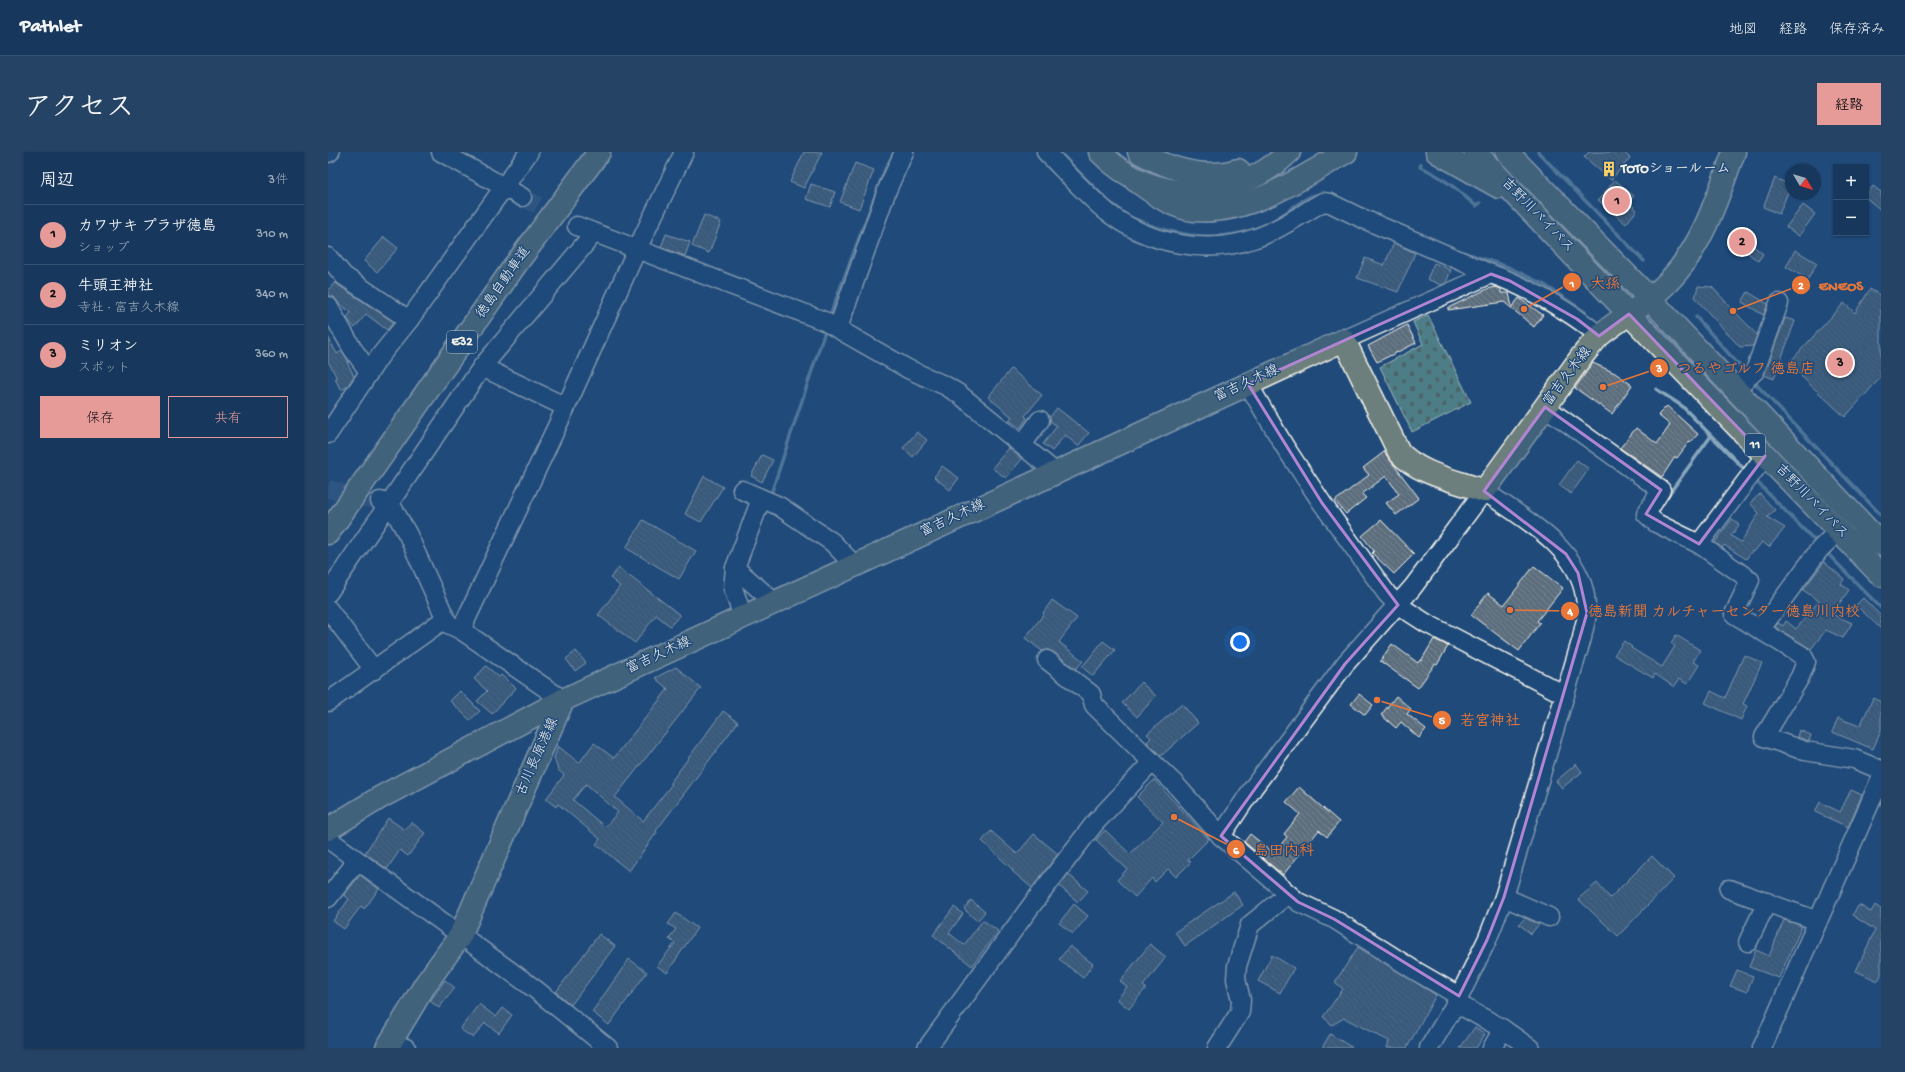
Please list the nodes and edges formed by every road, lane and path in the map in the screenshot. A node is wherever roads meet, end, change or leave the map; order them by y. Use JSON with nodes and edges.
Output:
{"nodes":[{"id":1,"x":441,"y":152,"type":"edge"},
{"id":2,"x":529,"y":152,"type":"edge"},
{"id":3,"x":591,"y":152,"type":"edge"},
{"id":4,"x":599,"y":152,"type":"edge"},
{"id":5,"x":684,"y":152,"type":"edge"},
{"id":6,"x":904,"y":152,"type":"edge"},
{"id":7,"x":1046,"y":152,"type":"edge"},
{"id":8,"x":1100,"y":152,"type":"edge"},
{"id":9,"x":1138,"y":152,"type":"edge"},
{"id":10,"x":1271,"y":152,"type":"edge"},
{"id":11,"x":1289,"y":152,"type":"edge"},
{"id":12,"x":1346,"y":152,"type":"edge"},
{"id":13,"x":1437,"y":152,"type":"edge"},
{"id":14,"x":1475,"y":152,"type":"edge"},
{"id":15,"x":1507,"y":152,"type":"edge"},
{"id":16,"x":1734,"y":152,"type":"edge"},
{"id":17,"x":1135,"y":180,"type":"junction"},
{"id":18,"x":504,"y":188,"type":"junction"},
{"id":19,"x":522,"y":197,"type":"tunnel mouth"},
{"id":20,"x":1520,"y":200,"type":"junction"},
{"id":21,"x":577,"y":226,"type":"tunnel mouth"},
{"id":22,"x":594,"y":233,"type":"junction"},
{"id":23,"x":636,"y":250,"type":"junction"},
{"id":24,"x":328,"y":257,"type":"edge"},
{"id":25,"x":516,"y":264,"type":"junction"},
{"id":26,"x":1491,"y":274,"type":"junction"},
{"id":27,"x":1650,"y":299,"type":"junction"},
{"id":28,"x":1779,"y":303,"type":"dead end"},
{"id":29,"x":328,"y":306,"type":"edge"},
{"id":30,"x":1629,"y":314,"type":"junction"},
{"id":31,"x":409,"y":320,"type":"junction"},
{"id":32,"x":831,"y":324,"type":"junction"},
{"id":33,"x":1599,"y":336,"type":"junction"},
{"id":34,"x":1344,"y":340,"type":"junction"},
{"id":35,"x":482,"y":367,"type":"junction"},
{"id":36,"x":369,"y":372,"type":"junction"},
{"id":37,"x":1744,"y":381,"type":"junction"},
{"id":38,"x":1248,"y":384,"type":"junction"},
{"id":39,"x":566,"y":406,"type":"junction"},
{"id":40,"x":1545,"y":408,"type":"junction"},
{"id":41,"x":1040,"y":420,"type":"dead end"},
{"id":42,"x":328,"y":434,"type":"edge"},
{"id":43,"x":1022,"y":445,"type":"junction"},
{"id":44,"x":1765,"y":456,"type":"junction"},
{"id":45,"x":1055,"y":472,"type":"junction"},
{"id":46,"x":742,"y":490,"type":"dead end"},
{"id":47,"x":1484,"y":491,"type":"junction"},
{"id":48,"x":761,"y":499,"type":"junction"},
{"id":49,"x":384,"y":502,"type":"junction"},
{"id":50,"x":328,"y":533,"type":"edge"},
{"id":51,"x":1827,"y":542,"type":"junction"},
{"id":52,"x":1699,"y":544,"type":"junction"},
{"id":53,"x":1881,"y":544,"type":"edge"},
{"id":54,"x":854,"y":565,"type":"junction"},
{"id":55,"x":735,"y":568,"type":"junction"},
{"id":56,"x":1881,"y":575,"type":"edge"},
{"id":57,"x":328,"y":593,"type":"edge"},
{"id":58,"x":774,"y":602,"type":"junction"},
{"id":59,"x":1398,"y":605,"type":"junction"},
{"id":60,"x":328,"y":609,"type":"edge"},
{"id":61,"x":743,"y":617,"type":"junction"},
{"id":62,"x":445,"y":619,"type":"junction"},
{"id":63,"x":461,"y":630,"type":"junction"},
{"id":64,"x":1760,"y":630,"type":"junction"},
{"id":65,"x":1047,"y":660,"type":"dead end"},
{"id":66,"x":374,"y":670,"type":"junction"},
{"id":67,"x":1565,"y":695,"type":"junction"},
{"id":68,"x":563,"y":700,"type":"junction"},
{"id":69,"x":328,"y":702,"type":"edge"},
{"id":70,"x":1152,"y":762,"type":"junction"},
{"id":71,"x":1881,"y":770,"type":"edge"},
{"id":72,"x":1881,"y":778,"type":"edge"},
{"id":73,"x":328,"y":829,"type":"edge"},
{"id":74,"x":1220,"y":836,"type":"junction"},
{"id":75,"x":328,"y":839,"type":"edge"},
{"id":76,"x":358,"y":861,"type":"junction"},
{"id":77,"x":1729,"y":889,"type":"dead end"},
{"id":78,"x":1288,"y":894,"type":"junction"},
{"id":79,"x":1504,"y":897,"type":"junction"},
{"id":80,"x":328,"y":898,"type":"edge"},
{"id":81,"x":1767,"y":902,"type":"junction"},
{"id":82,"x":1549,"y":917,"type":"dead end"},
{"id":83,"x":1818,"y":921,"type":"junction"},
{"id":84,"x":460,"y":936,"type":"junction"},
{"id":85,"x":1748,"y":942,"type":"dead end"},
{"id":86,"x":1457,"y":1000,"type":"junction"},
{"id":87,"x":1503,"y":1029,"type":"junction"},
{"id":88,"x":395,"y":1046,"type":"edge"},
{"id":89,"x":608,"y":1048,"type":"edge"},
{"id":90,"x":927,"y":1048,"type":"edge"},
{"id":91,"x":1217,"y":1048,"type":"edge"},
{"id":92,"x":1429,"y":1048,"type":"edge"},
{"id":93,"x":1492,"y":1048,"type":"edge"},
{"id":94,"x":1530,"y":1048,"type":"edge"},
{"id":95,"x":1762,"y":1048,"type":"edge"}],
"edges":[{"from":1,"to":18,"type":"street"},
{"from":2,"to":18,"type":"street"},
{"from":3,"to":25,"type":"main road"},
{"from":4,"to":25,"type":"main road","name":"徳島自動車道","number":"E32"},
{"from":5,"to":23,"type":"street"},
{"from":6,"to":32,"type":"street"},
{"from":7,"to":26,"type":"street"},
{"from":8,"to":17,"type":"main road"},
{"from":9,"to":10,"type":"main road"},
{"from":11,"to":17,"type":"main road"},
{"from":12,"to":17,"type":"main road"},
{"from":13,"to":20,"type":"main road"},
{"from":14,"to":20,"type":"main road","name":"吉野川バイパス","number":"11"},
{"from":15,"to":27,"type":"main road","name":"吉野川バイパス","number":"11"},
{"from":16,"to":27,"type":"main road","name":"富吉久木線"},
{"from":18,"to":19,"type":"street"},
{"from":18,"to":31,"type":"street"},
{"from":20,"to":30,"type":"main road","name":"吉野川バイパス","number":"11"},
{"from":21,"to":22,"type":"street"},
{"from":22,"to":23,"type":"street"},
{"from":22,"to":35,"type":"street"},
{"from":23,"to":32,"type":"street"},
{"from":23,"to":39,"type":"street"},
{"from":24,"to":31,"type":"street"},
{"from":25,"to":50,"type":"main road","name":"徳島自動車道","number":"E32"},
{"from":26,"to":33,"type":"street"},
{"from":26,"to":34,"type":"street"},
{"from":27,"to":30,"type":"main road","name":"富吉久木線"},
{"from":27,"to":37,"type":"main road","name":"吉野川バイパス","number":"11"},
{"from":28,"to":37,"type":"street"},
{"from":29,"to":36,"type":"street"},
{"from":30,"to":33,"type":"main road","name":"富吉久木線"},
{"from":30,"to":44,"type":"main road","name":"吉野川バイパス","number":"11"},
{"from":31,"to":36,"type":"street"},
{"from":32,"to":43,"type":"street"},
{"from":33,"to":40,"type":"main road","name":"富吉久木線"},
{"from":34,"to":38,"type":"main road","name":"富吉久木線"},
{"from":34,"to":47,"type":"main road"},
{"from":35,"to":39,"type":"street"},
{"from":35,"to":49,"type":"street"},
{"from":36,"to":42,"type":"street"},
{"from":37,"to":53,"type":"main road","name":"吉野川バイパス","number":"11"},
{"from":38,"to":45,"type":"main road","name":"富吉久木線"},
{"from":38,"to":59,"type":"street"},
{"from":39,"to":63,"type":"street"},
{"from":40,"to":47,"type":"main road","name":"富吉久木線"},
{"from":40,"to":52,"type":"street"},
{"from":41,"to":43,"type":"street"},
{"from":43,"to":45,"type":"street"},
{"from":44,"to":51,"type":"main road","name":"吉野川バイパス","number":"11"},
{"from":44,"to":52,"type":"street"},
{"from":45,"to":54,"type":"main road","name":"富吉久木線"},
{"from":46,"to":48,"type":"street"},
{"from":47,"to":59,"type":"street"},
{"from":47,"to":67,"type":"street"},
{"from":48,"to":54,"type":"street"},
{"from":48,"to":55,"type":"street"},
{"from":49,"to":57,"type":"street"},
{"from":49,"to":62,"type":"street"},
{"from":51,"to":56,"type":"main road","name":"吉野川バイパス","number":"11"},
{"from":51,"to":64,"type":"street"},
{"from":52,"to":64,"type":"street"},
{"from":54,"to":58,"type":"main road","name":"富吉久木線"},
{"from":55,"to":58,"type":"street"},
{"from":55,"to":61,"type":"street"},
{"from":58,"to":61,"type":"main road","name":"富吉久木線"},
{"from":59,"to":67,"type":"street"},
{"from":59,"to":74,"type":"street"},
{"from":60,"to":66,"type":"street"},
{"from":61,"to":68,"type":"main road","name":"富吉久木線"},
{"from":62,"to":63,"type":"street"},
{"from":62,"to":66,"type":"street"},
{"from":63,"to":68,"type":"street"},
{"from":64,"to":71,"type":"street"},
{"from":65,"to":70,"type":"street"},
{"from":66,"to":69,"type":"street"},
{"from":67,"to":79,"type":"street"},
{"from":68,"to":73,"type":"main road","name":"古川長原港線"},
{"from":68,"to":84,"type":"main road","name":"古川長原港線"},
{"from":70,"to":74,"type":"street"},
{"from":70,"to":90,"type":"street"},
{"from":72,"to":83,"type":"street"},
{"from":74,"to":78,"type":"street"},
{"from":75,"to":76,"type":"street"},
{"from":76,"to":80,"type":"street"},
{"from":76,"to":84,"type":"street"},
{"from":77,"to":81,"type":"street"},
{"from":78,"to":86,"type":"street"},
{"from":78,"to":91,"type":"street"},
{"from":79,"to":82,"type":"street"},
{"from":79,"to":86,"type":"street"},
{"from":81,"to":83,"type":"street"},
{"from":81,"to":85,"type":"street"},
{"from":83,"to":95,"type":"street"},
{"from":84,"to":88,"type":"main road","name":"古川長原港線"},
{"from":84,"to":89,"type":"street"},
{"from":86,"to":87,"type":"street"},
{"from":86,"to":92,"type":"street"},
{"from":87,"to":93,"type":"street"},
{"from":87,"to":94,"type":"street"}]}
